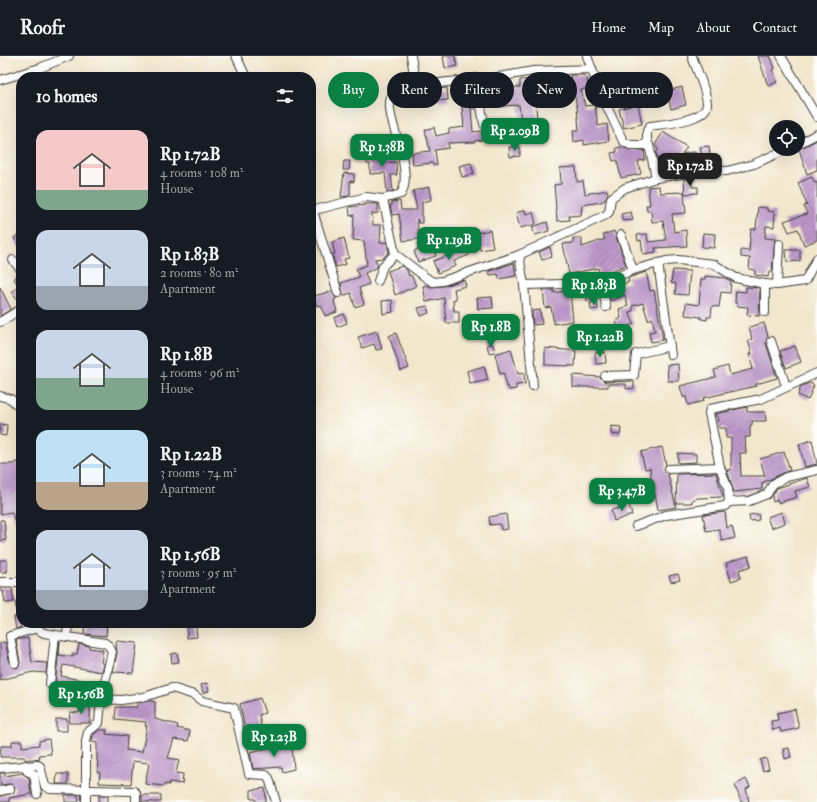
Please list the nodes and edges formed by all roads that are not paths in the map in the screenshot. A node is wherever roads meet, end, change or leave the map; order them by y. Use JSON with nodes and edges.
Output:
{"nodes":[{"id":1,"x":69,"y":56,"type":"edge"},
{"id":2,"x":236,"y":56,"type":"edge"},
{"id":3,"x":411,"y":56,"type":"edge"},
{"id":4,"x":587,"y":56,"type":"edge"},
{"id":5,"x":692,"y":56,"type":"edge"},
{"id":6,"x":781,"y":56,"type":"edge"},
{"id":7,"x":592,"y":69,"type":"junction"},
{"id":8,"x":27,"y":72,"type":"edge"},
{"id":9,"x":244,"y":72,"type":"edge"},
{"id":10,"x":414,"y":72,"type":"edge"},
{"id":11,"x":514,"y":74,"type":"edge"},
{"id":12,"x":16,"y":75,"type":"edge"},
{"id":13,"x":0,"y":80,"type":"edge"},
{"id":14,"x":391,"y":108,"type":"edge"},
{"id":15,"x":481,"y":108,"type":"edge"},
{"id":16,"x":817,"y":117,"type":"edge"},
{"id":17,"x":484,"y":124,"type":"dead end"},
{"id":18,"x":817,"y":134,"type":"edge"},
{"id":19,"x":805,"y":140,"type":"edge"},
{"id":20,"x":647,"y":144,"type":"junction"},
{"id":21,"x":772,"y":156,"type":"edge"},
{"id":22,"x":656,"y":178,"type":"junction"},
{"id":23,"x":383,"y":199,"type":"junction"},
{"id":24,"x":316,"y":210,"type":"edge"},
{"id":25,"x":316,"y":224,"type":"edge"},
{"id":26,"x":621,"y":235,"type":"dead end"},
{"id":27,"x":779,"y":244,"type":"dead end"},
{"id":28,"x":395,"y":254,"type":"junction"},
{"id":29,"x":519,"y":256,"type":"junction"},
{"id":30,"x":817,"y":258,"type":"edge"},
{"id":31,"x":13,"y":260,"type":"dead end"},
{"id":32,"x":658,"y":263,"type":"junction"},
{"id":33,"x":16,"y":264,"type":"edge"},
{"id":34,"x":633,"y":270,"type":"junction"},
{"id":35,"x":378,"y":281,"type":"dead end"},
{"id":36,"x":602,"y":283,"type":"junction"},
{"id":37,"x":764,"y":284,"type":"junction"},
{"id":38,"x":524,"y":285,"type":"junction"},
{"id":39,"x":777,"y":286,"type":"junction"},
{"id":40,"x":338,"y":293,"type":"dead end"},
{"id":41,"x":606,"y":307,"type":"dead end"},
{"id":42,"x":16,"y":312,"type":"edge"},
{"id":43,"x":765,"y":312,"type":"dead end"},
{"id":44,"x":0,"y":322,"type":"edge"},
{"id":45,"x":771,"y":341,"type":"dead end"},
{"id":46,"x":817,"y":372,"type":"edge"},
{"id":47,"x":605,"y":376,"type":"dead end"},
{"id":48,"x":532,"y":386,"type":"dead end"},
{"id":49,"x":786,"y":386,"type":"junction"},
{"id":50,"x":0,"y":396,"type":"edge"},
{"id":51,"x":16,"y":404,"type":"edge"},
{"id":52,"x":720,"y":467,"type":"junction"},
{"id":53,"x":669,"y":469,"type":"dead end"},
{"id":54,"x":817,"y":470,"type":"edge"},
{"id":55,"x":729,"y":502,"type":"junction"},
{"id":56,"x":636,"y":526,"type":"dead end"},
{"id":57,"x":0,"y":582,"type":"edge"},
{"id":58,"x":16,"y":582,"type":"edge"},
{"id":59,"x":31,"y":628,"type":"edge"},
{"id":60,"x":39,"y":628,"type":"edge"},
{"id":61,"x":68,"y":628,"type":"edge"},
{"id":62,"x":55,"y":635,"type":"junction"},
{"id":63,"x":67,"y":637,"type":"junction"},
{"id":64,"x":15,"y":663,"type":"dead end"},
{"id":65,"x":50,"y":684,"type":"dead end"},
{"id":66,"x":70,"y":692,"type":"dead end"},
{"id":67,"x":101,"y":699,"type":"junction"},
{"id":68,"x":25,"y":765,"type":"junction"},
{"id":69,"x":0,"y":768,"type":"edge"},
{"id":70,"x":10,"y":789,"type":"dead end"},
{"id":71,"x":85,"y":790,"type":"junction"},
{"id":72,"x":0,"y":791,"type":"edge"},
{"id":73,"x":38,"y":794,"type":"dead end"},
{"id":74,"x":86,"y":802,"type":"edge"},
{"id":75,"x":136,"y":802,"type":"edge"},
{"id":76,"x":276,"y":802,"type":"edge"}],
"edges":[{"from":1,"to":8,"type":"street"},
{"from":2,"to":9,"type":"street"},
{"from":3,"to":10,"type":"street"},
{"from":4,"to":7,"type":"street"},
{"from":5,"to":20,"type":"street"},
{"from":6,"to":16,"type":"street"},
{"from":7,"to":11,"type":"street"},
{"from":7,"to":20,"type":"street"},
{"from":12,"to":13,"type":"street"},
{"from":14,"to":23,"type":"street"},
{"from":15,"to":17,"type":"street"},
{"from":18,"to":19,"type":"street"},
{"from":20,"to":22,"type":"street"},
{"from":21,"to":22,"type":"street"},
{"from":22,"to":29,"type":"street"},
{"from":23,"to":24,"type":"street"},
{"from":23,"to":28,"type":"street"},
{"from":25,"to":40,"type":"street"},
{"from":26,"to":34,"type":"street"},
{"from":27,"to":39,"type":"street"},
{"from":28,"to":29,"type":"street"},
{"from":28,"to":35,"type":"street"},
{"from":29,"to":38,"type":"street"},
{"from":30,"to":39,"type":"street"},
{"from":31,"to":33,"type":"street"},
{"from":32,"to":34,"type":"street"},
{"from":32,"to":37,"type":"street"},
{"from":32,"to":47,"type":"street"},
{"from":34,"to":36,"type":"street"},
{"from":36,"to":38,"type":"street"},
{"from":36,"to":41,"type":"street"},
{"from":37,"to":39,"type":"street"},
{"from":37,"to":43,"type":"street"},
{"from":38,"to":48,"type":"street"},
{"from":42,"to":44,"type":"street"},
{"from":45,"to":49,"type":"street"},
{"from":46,"to":49,"type":"street"},
{"from":49,"to":52,"type":"street"},
{"from":50,"to":51,"type":"street"},
{"from":52,"to":53,"type":"street"},
{"from":52,"to":55,"type":"street"},
{"from":54,"to":55,"type":"street"},
{"from":55,"to":56,"type":"street"},
{"from":57,"to":58,"type":"street"},
{"from":59,"to":64,"type":"street"},
{"from":60,"to":62,"type":"street"},
{"from":61,"to":63,"type":"street"},
{"from":62,"to":63,"type":"street"},
{"from":62,"to":65,"type":"street"},
{"from":63,"to":67,"type":"street"},
{"from":66,"to":67,"type":"street"},
{"from":67,"to":71,"type":"street"},
{"from":67,"to":76,"type":"street"},
{"from":68,"to":69,"type":"street"},
{"from":68,"to":71,"type":"street"},
{"from":68,"to":73,"type":"street"},
{"from":70,"to":72,"type":"street"},
{"from":71,"to":74,"type":"street"},
{"from":71,"to":75,"type":"street"}]}
